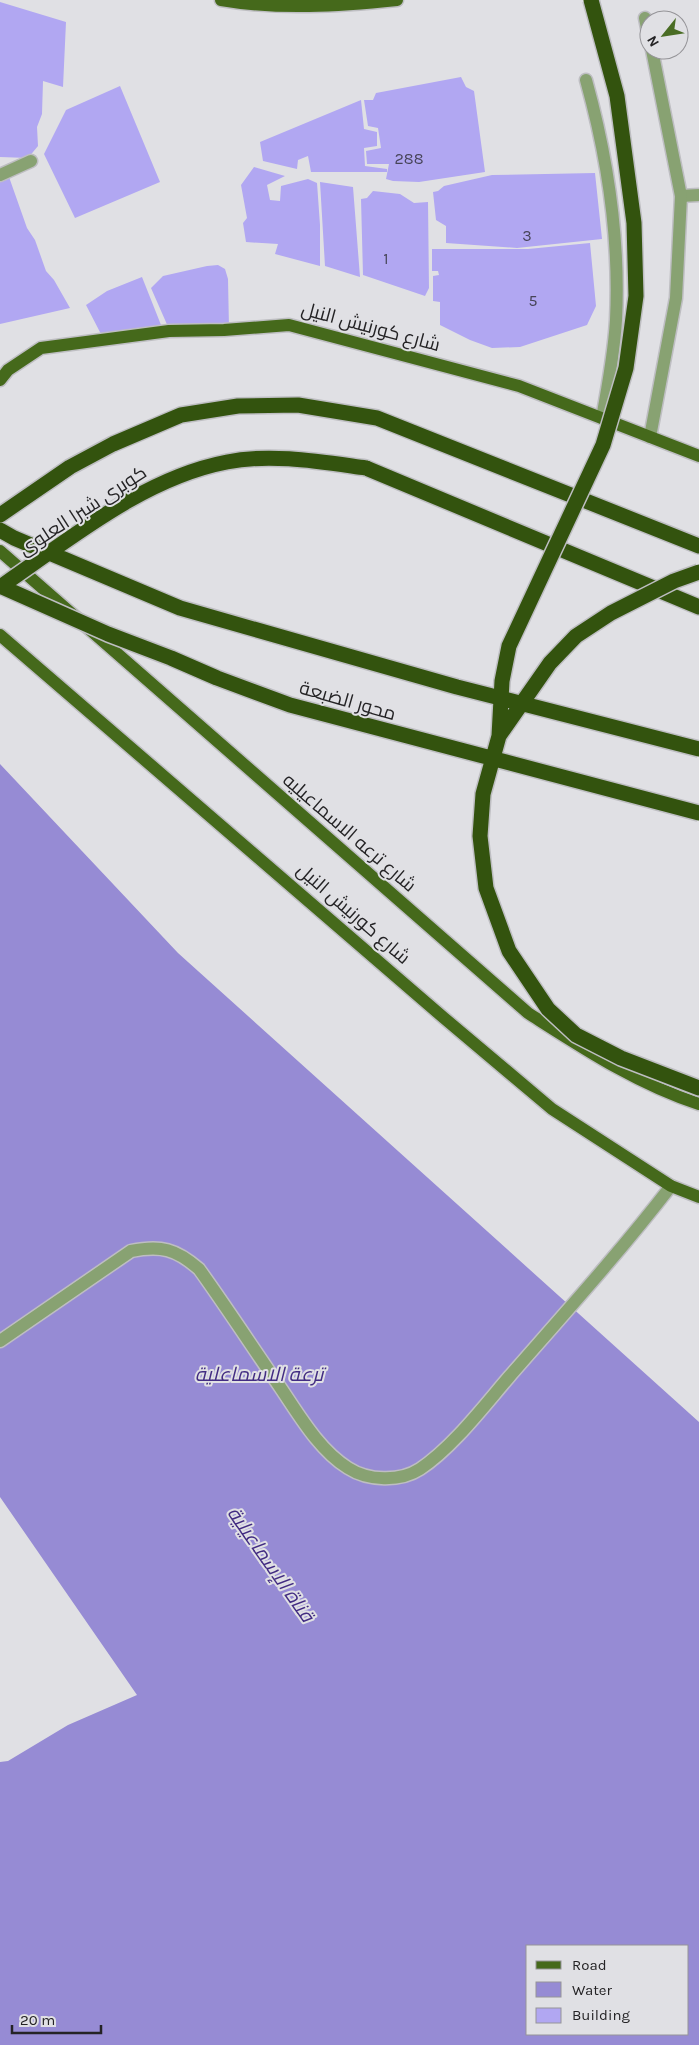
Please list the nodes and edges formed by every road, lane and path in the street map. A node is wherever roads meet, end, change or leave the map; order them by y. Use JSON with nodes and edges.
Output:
{"nodes":[{"id":1,"x":221,"y":0,"type":"edge"},
{"id":2,"x":397,"y":0,"type":"edge"},
{"id":3,"x":591,"y":0,"type":"edge"},
{"id":4,"x":654,"y":60,"type":"edge"},
{"id":5,"x":586,"y":80,"type":"dead end"},
{"id":6,"x":31,"y":161,"type":"dead end"},
{"id":7,"x":0,"y":175,"type":"edge"},
{"id":8,"x":699,"y":195,"type":"edge"},
{"id":9,"x":681,"y":196,"type":"junction"},
{"id":10,"x":2,"y":374,"type":"edge"},
{"id":11,"x":602,"y":418,"type":"junction"},
{"id":12,"x":650,"y":437,"type":"junction"},
{"id":13,"x":699,"y":456,"type":"edge"},
{"id":14,"x":0,"y":515,"type":"edge"},
{"id":15,"x":0,"y":530,"type":"edge"},
{"id":16,"x":699,"y":546,"type":"edge"},
{"id":17,"x":0,"y":551,"type":"edge"},
{"id":18,"x":699,"y":572,"type":"edge"},
{"id":19,"x":0,"y":587,"type":"edge"},
{"id":20,"x":699,"y":607,"type":"edge"},
{"id":21,"x":0,"y":635,"type":"edge"},
{"id":22,"x":499,"y":736,"type":"junction"},
{"id":23,"x":699,"y":749,"type":"edge"},
{"id":24,"x":699,"y":813,"type":"edge"},
{"id":25,"x":699,"y":1088,"type":"edge"},
{"id":26,"x":699,"y":1104,"type":"edge"},
{"id":27,"x":671,"y":1186,"type":"junction"},
{"id":28,"x":699,"y":1197,"type":"edge"},
{"id":29,"x":0,"y":1341,"type":"edge"}],
"edges":[{"from":1,"to":2,"type":"main road"},
{"from":3,"to":22,"type":"highway","bridge":true},
{"from":4,"to":9,"type":"street"},
{"from":5,"to":11,"type":"street"},
{"from":6,"to":7,"type":"street"},
{"from":8,"to":9,"type":"street"},
{"from":9,"to":12,"type":"street"},
{"from":10,"to":11,"type":"main road","name":"شارع كورنيش النيل"},
{"from":11,"to":12,"type":"main road","name":"شارع كورنيش النيل"},
{"from":12,"to":13,"type":"main road","name":"شارع كورنيش النيل"},
{"from":14,"to":16,"type":"highway","name":"كوبرى شبرا العلوى"},
{"from":15,"to":23,"type":"highway","bridge":true},
{"from":17,"to":26,"type":"main road","name":"شارع ترعه الاسماعيليه"},
{"from":18,"to":22,"type":"highway","bridge":true},
{"from":19,"to":20,"type":"highway","name":"كوبرى شبرا العلوى","bridge":true},
{"from":19,"to":24,"type":"highway","name":"محور الضبعة","bridge":true},
{"from":21,"to":27,"type":"main road","name":"شارع كورنيش النيل"},
{"from":22,"to":25,"type":"highway","bridge":true},
{"from":27,"to":28,"type":"main road","name":"شارع كورنيش النيل"},
{"from":27,"to":29,"type":"street"}]}
